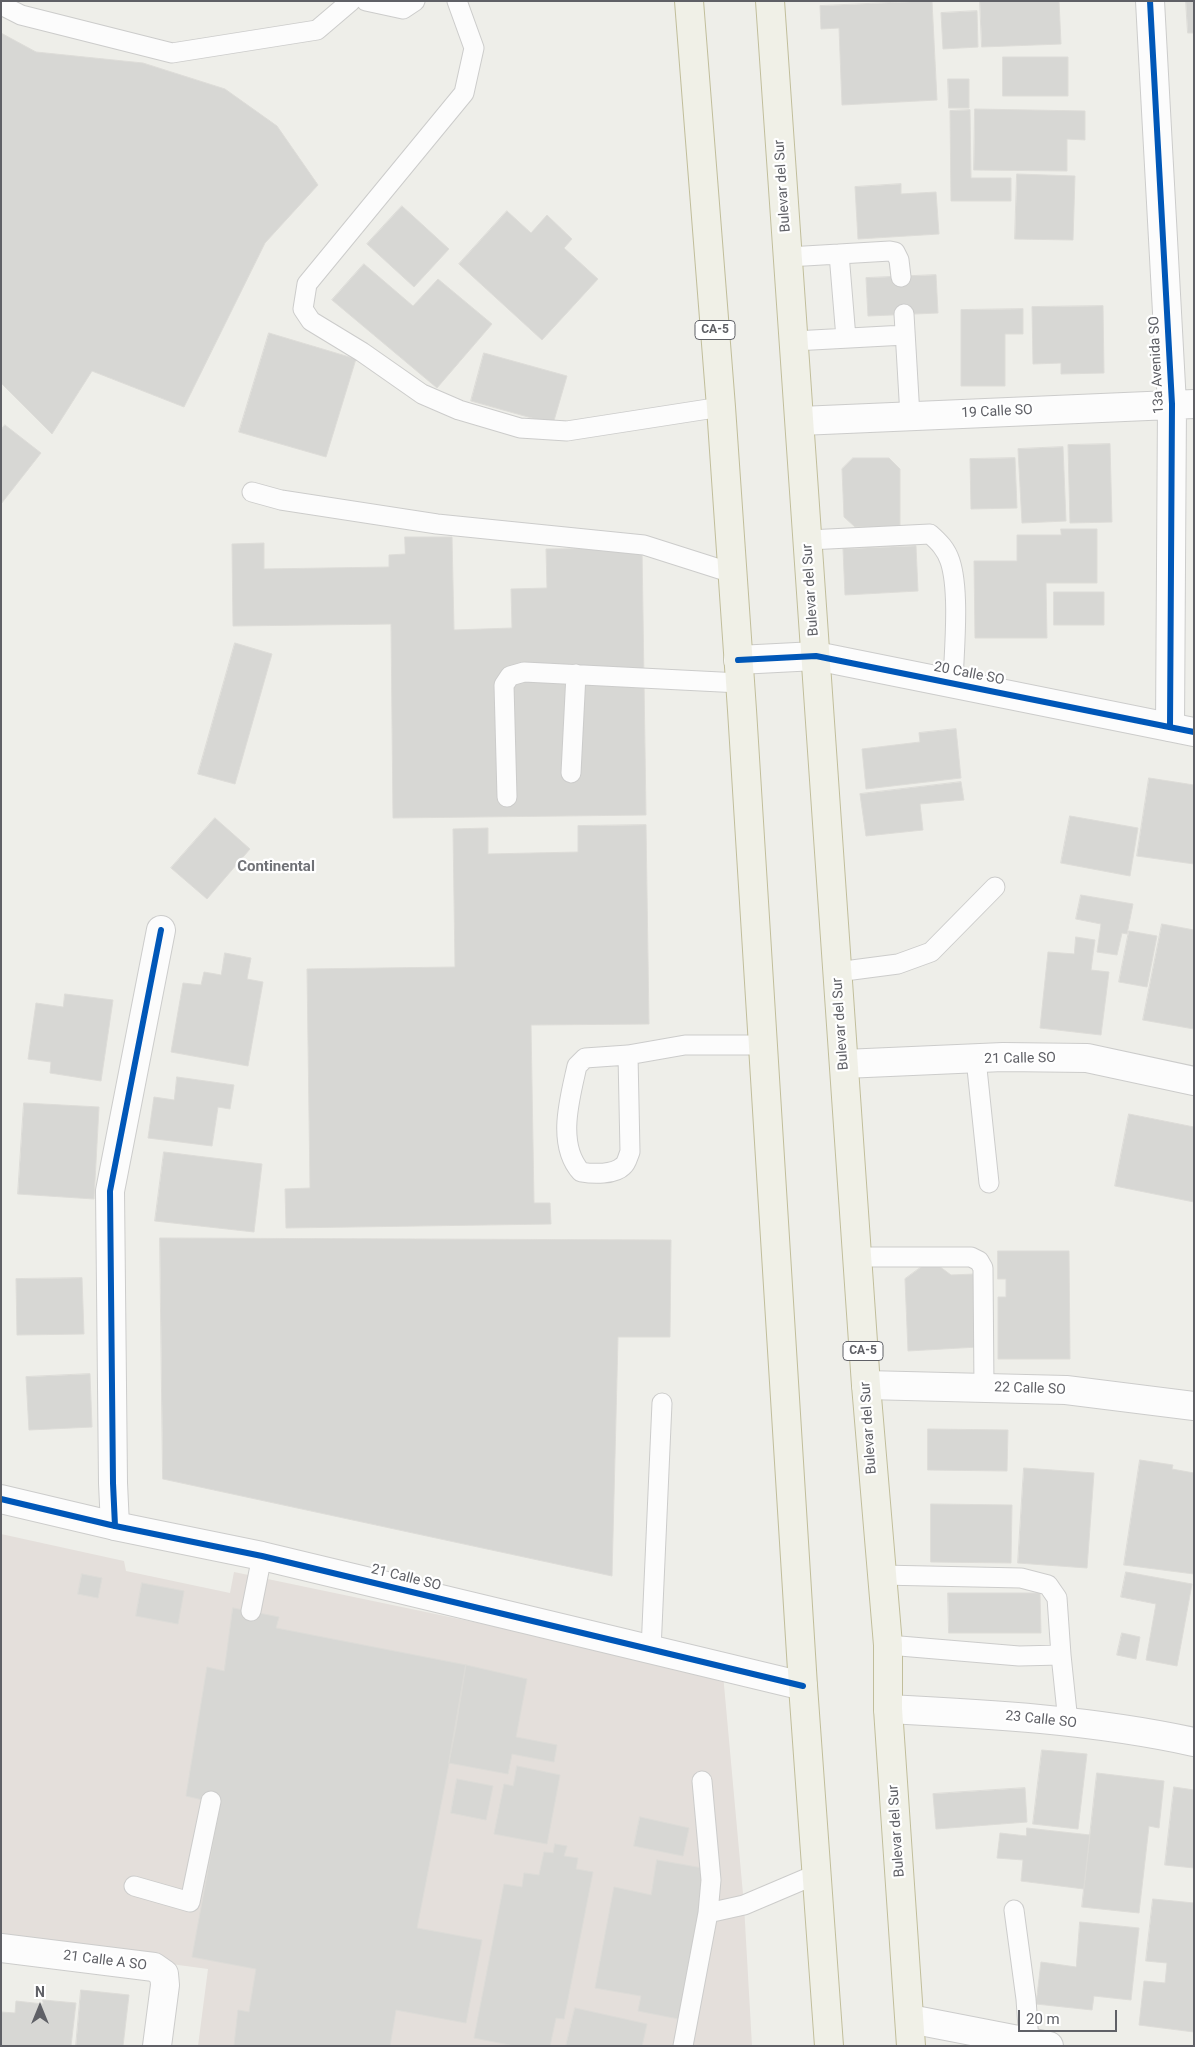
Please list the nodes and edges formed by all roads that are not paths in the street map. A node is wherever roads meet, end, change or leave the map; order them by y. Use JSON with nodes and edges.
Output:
{"nodes":[{"id":1,"x":351,"y":1,"type":"edge"},
{"id":2,"x":366,"y":1,"type":"edge"},
{"id":3,"x":415,"y":1,"type":"edge"},
{"id":4,"x":457,"y":1,"type":"edge"},
{"id":5,"x":689,"y":1,"type":"edge"},
{"id":6,"x":770,"y":1,"type":"edge"},
{"id":7,"x":1150,"y":1,"type":"edge"},
{"id":8,"x":1,"y":5,"type":"edge"},
{"id":9,"x":839,"y":254,"type":"junction"},
{"id":10,"x":788,"y":257,"type":"junction"},
{"id":11,"x":901,"y":277,"type":"dead end"},
{"id":12,"x":904,"y":314,"type":"dead end"},
{"id":13,"x":905,"y":335,"type":"junction"},
{"id":14,"x":846,"y":338,"type":"junction"},
{"id":15,"x":794,"y":341,"type":"junction"},
{"id":16,"x":1183,"y":404,"type":"edge"},
{"id":17,"x":721,"y":407,"type":"junction"},
{"id":18,"x":910,"y":416,"type":"junction"},
{"id":19,"x":800,"y":421,"type":"junction"},
{"id":20,"x":252,"y":492,"type":"dead end"},
{"id":21,"x":808,"y":540,"type":"junction"},
{"id":22,"x":732,"y":573,"type":"junction"},
{"id":23,"x":816,"y":656,"type":"junction"},
{"id":24,"x":739,"y":671,"type":"junction"},
{"id":25,"x":576,"y":674,"type":"junction"},
{"id":26,"x":953,"y":684,"type":"junction"},
{"id":27,"x":1182,"y":729,"type":"edge"},
{"id":28,"x":571,"y":773,"type":"dead end"},
{"id":29,"x":507,"y":797,"type":"dead end"},
{"id":30,"x":995,"y":887,"type":"dead end"},
{"id":31,"x":161,"y":930,"type":"dead end"},
{"id":32,"x":837,"y":972,"type":"junction"},
{"id":33,"x":764,"y":1045,"type":"junction"},
{"id":34,"x":628,"y":1055,"type":"junction"},
{"id":35,"x":976,"y":1059,"type":"junction"},
{"id":36,"x":844,"y":1064,"type":"junction"},
{"id":37,"x":1194,"y":1081,"type":"edge"},
{"id":38,"x":989,"y":1183,"type":"dead end"},
{"id":39,"x":857,"y":1257,"type":"junction"},
{"id":40,"x":866,"y":1385,"type":"junction"},
{"id":41,"x":984,"y":1388,"type":"junction"},
{"id":42,"x":662,"y":1404,"type":"dead end"},
{"id":43,"x":1194,"y":1406,"type":"edge"},
{"id":44,"x":1,"y":1499,"type":"edge"},
{"id":45,"x":115,"y":1526,"type":"junction"},
{"id":46,"x":262,"y":1556,"type":"junction"},
{"id":47,"x":880,"y":1575,"type":"junction"},
{"id":48,"x":251,"y":1611,"type":"dead end"},
{"id":49,"x":888,"y":1645,"type":"junction"},
{"id":50,"x":651,"y":1650,"type":"junction"},
{"id":51,"x":1061,"y":1655,"type":"junction"},
{"id":52,"x":803,"y":1686,"type":"junction"},
{"id":53,"x":888,"y":1709,"type":"junction"},
{"id":54,"x":1068,"y":1722,"type":"junction"},
{"id":55,"x":1194,"y":1742,"type":"edge"},
{"id":56,"x":702,"y":1781,"type":"dead end"},
{"id":57,"x":211,"y":1801,"type":"dead end"},
{"id":58,"x":817,"y":1874,"type":"junction"},
{"id":59,"x":134,"y":1886,"type":"dead end"},
{"id":60,"x":1014,"y":1910,"type":"dead end"},
{"id":61,"x":708,"y":1913,"type":"junction"},
{"id":62,"x":1,"y":1948,"type":"edge"},
{"id":63,"x":911,"y":2033,"type":"edge"},
{"id":64,"x":1039,"y":2044,"type":"edge"},
{"id":65,"x":157,"y":2046,"type":"edge"},
{"id":66,"x":683,"y":2046,"type":"edge"},
{"id":67,"x":829,"y":2046,"type":"edge"}],
"edges":[{"from":1,"to":8,"type":"lane"},
{"from":2,"to":3,"type":"lane"},
{"from":4,"to":17,"type":"lane"},
{"from":5,"to":17,"type":"highway","number":"CA-5"},
{"from":6,"to":10,"type":"highway","name":"Bulevar del Sur","number":"CA-5"},
{"from":7,"to":16,"type":"street","name":"13a Avenida SO"},
{"from":9,"to":10,"type":"lane"},
{"from":9,"to":11,"type":"lane"},
{"from":9,"to":14,"type":"lane"},
{"from":10,"to":15,"type":"highway","name":"Bulevar del Sur","number":"CA-5"},
{"from":12,"to":13,"type":"lane"},
{"from":13,"to":14,"type":"lane"},
{"from":13,"to":18,"type":"lane"},
{"from":14,"to":15,"type":"lane"},
{"from":15,"to":19,"type":"highway","name":"Bulevar del Sur","number":"CA-5"},
{"from":16,"to":18,"type":"street","name":"19 Calle SO"},
{"from":16,"to":27,"type":"street","name":"13a Avenida SO"},
{"from":17,"to":22,"type":"highway","number":"CA-5"},
{"from":18,"to":19,"type":"street","name":"19 Calle SO"},
{"from":19,"to":21,"type":"highway","name":"Bulevar del Sur","number":"CA-5"},
{"from":20,"to":22,"type":"lane"},
{"from":21,"to":23,"type":"highway","name":"Bulevar del Sur","number":"CA-5"},
{"from":21,"to":26,"type":"lane"},
{"from":22,"to":24,"type":"highway","number":"CA-5"},
{"from":23,"to":24,"type":"street","name":"20 Calle SO"},
{"from":23,"to":26,"type":"street","name":"20 Calle SO"},
{"from":23,"to":32,"type":"highway","name":"Bulevar del Sur","number":"CA-5"},
{"from":24,"to":25,"type":"lane"},
{"from":24,"to":33,"type":"highway","number":"CA-5"},
{"from":25,"to":28,"type":"lane"},
{"from":25,"to":29,"type":"lane"},
{"from":26,"to":27,"type":"street","name":"20 Calle SO"},
{"from":30,"to":32,"type":"lane"},
{"from":31,"to":45,"type":"street"},
{"from":32,"to":36,"type":"highway","name":"Bulevar del Sur","number":"CA-5"},
{"from":33,"to":34,"type":"lane"},
{"from":33,"to":52,"type":"highway","number":"CA-5"},
{"from":34,"to":34,"type":"lane"},
{"from":35,"to":36,"type":"street","name":"21 Calle SO"},
{"from":35,"to":37,"type":"street","name":"21 Calle SO"},
{"from":35,"to":38,"type":"lane"},
{"from":36,"to":39,"type":"highway","name":"Bulevar del Sur","number":"CA-5"},
{"from":39,"to":40,"type":"highway","name":"Bulevar del Sur","number":"CA-5"},
{"from":39,"to":41,"type":"lane"},
{"from":40,"to":41,"type":"street","name":"22 Calle SO"},
{"from":40,"to":47,"type":"highway","name":"Bulevar del Sur","number":"CA-5"},
{"from":41,"to":43,"type":"street","name":"22 Calle SO"},
{"from":42,"to":50,"type":"lane"},
{"from":44,"to":45,"type":"street","name":"21 Calle SO"},
{"from":45,"to":46,"type":"street","name":"21 Calle SO"},
{"from":46,"to":48,"type":"lane"},
{"from":46,"to":50,"type":"street","name":"21 Calle SO"},
{"from":47,"to":49,"type":"highway","name":"Bulevar del Sur","number":"CA-5"},
{"from":47,"to":51,"type":"lane"},
{"from":49,"to":51,"type":"lane"},
{"from":49,"to":53,"type":"highway","name":"Bulevar del Sur","number":"CA-5"},
{"from":50,"to":52,"type":"street","name":"21 Calle SO"},
{"from":51,"to":54,"type":"lane"},
{"from":52,"to":58,"type":"highway","number":"CA-5"},
{"from":53,"to":54,"type":"street","name":"23 Calle SO"},
{"from":53,"to":63,"type":"highway","name":"Bulevar del Sur","number":"CA-5"},
{"from":54,"to":55,"type":"street","name":"23 Calle SO"},
{"from":56,"to":61,"type":"lane"},
{"from":57,"to":59,"type":"lane"},
{"from":58,"to":61,"type":"lane"},
{"from":58,"to":67,"type":"highway","number":"CA-5"},
{"from":60,"to":64,"type":"lane"},
{"from":61,"to":66,"type":"lane"},
{"from":62,"to":65,"type":"street","name":"21 Calle A SO"},
{"from":63,"to":64,"type":"street"}]}
